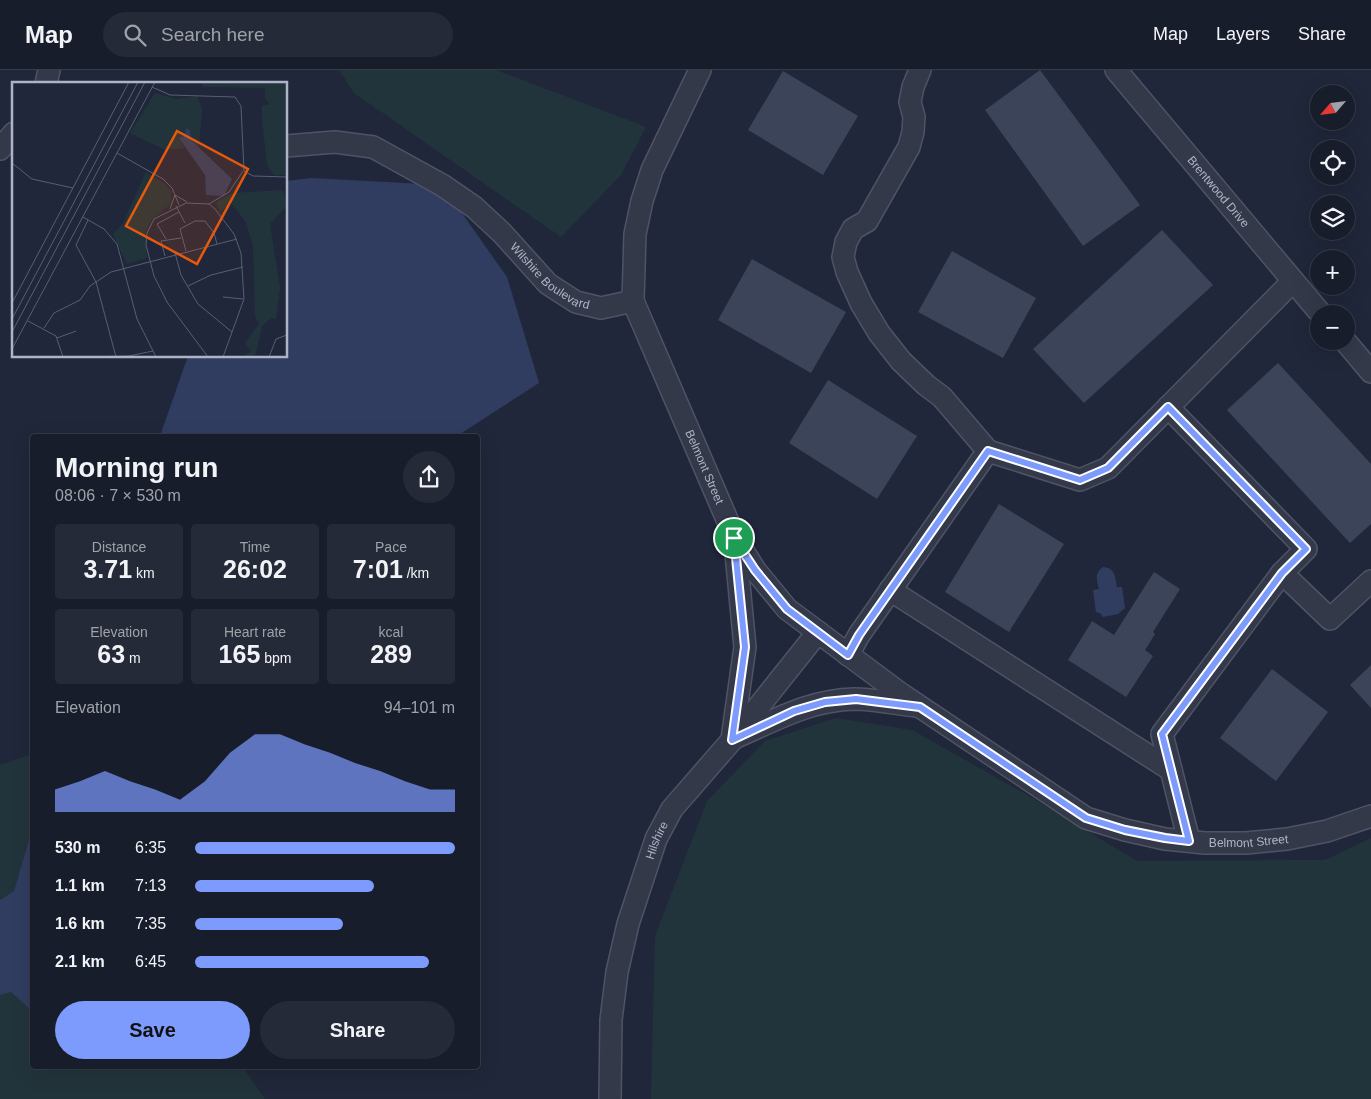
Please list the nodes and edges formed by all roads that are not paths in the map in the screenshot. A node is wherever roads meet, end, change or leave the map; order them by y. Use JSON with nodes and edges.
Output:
{"nodes":[{"id":1,"x":700,"y":70,"type":"edge"},
{"id":2,"x":920,"y":70,"type":"edge"},
{"id":3,"x":1116,"y":70,"type":"edge"},
{"id":4,"x":12,"y":136,"type":"edge"},
{"id":5,"x":288,"y":146,"type":"edge"},
{"id":6,"x":0,"y":149,"type":"edge"},
{"id":7,"x":1294,"y":281,"type":"junction"},
{"id":8,"x":633,"y":300,"type":"junction"},
{"id":9,"x":1314,"y":305,"type":"edge"},
{"id":10,"x":1353,"y":350,"type":"edge"},
{"id":11,"x":1371,"y":372,"type":"edge"},
{"id":12,"x":1168,"y":407,"type":"junction"},
{"id":13,"x":988,"y":451,"type":"junction"},
{"id":14,"x":734,"y":538,"type":"junction"},
{"id":15,"x":1282,"y":573,"type":"junction"},
{"id":16,"x":1371,"y":581,"type":"edge"},
{"id":17,"x":890,"y":590,"type":"junction"},
{"id":18,"x":818,"y":632,"type":"junction"},
{"id":19,"x":848,"y":655,"type":"junction"},
{"id":20,"x":920,"y":707,"type":"junction"},
{"id":21,"x":732,"y":740,"type":"junction"},
{"id":22,"x":1171,"y":770,"type":"junction"},
{"id":23,"x":1371,"y":816,"type":"edge"},
{"id":24,"x":1189,"y":841,"type":"junction"},
{"id":25,"x":610,"y":1099,"type":"edge"}],
"edges":[{"from":1,"to":8,"type":"street"},
{"from":2,"to":13,"type":"street"},
{"from":3,"to":7,"type":"street","name":"Brentwood Drive"},
{"from":4,"to":6,"type":"street"},
{"from":5,"to":8,"type":"street","name":"Wilshire Boulevard"},
{"from":7,"to":9,"type":"street","name":"Brentwood Drive"},
{"from":7,"to":12,"type":"street"},
{"from":8,"to":14,"type":"street","name":"Belmont Street"},
{"from":10,"to":11,"type":"street"},
{"from":12,"to":13,"type":"street"},
{"from":12,"to":15,"type":"street"},
{"from":13,"to":17,"type":"street"},
{"from":14,"to":18,"type":"street","name":"Belmont Street"},
{"from":14,"to":21,"type":"street"},
{"from":15,"to":16,"type":"street"},
{"from":15,"to":22,"type":"street"},
{"from":17,"to":19,"type":"street"},
{"from":17,"to":22,"type":"street"},
{"from":18,"to":19,"type":"street","name":"Belmont Street"},
{"from":18,"to":21,"type":"street","name":"Hilshire"},
{"from":19,"to":20,"type":"street","name":"Belmont Street"},
{"from":20,"to":21,"type":"street","name":"Belmont Street"},
{"from":20,"to":24,"type":"street","name":"Belmont Street"},
{"from":21,"to":25,"type":"street","name":"Hilshire"},
{"from":22,"to":24,"type":"street"},
{"from":23,"to":24,"type":"street","name":"Belmont Street"}]}
